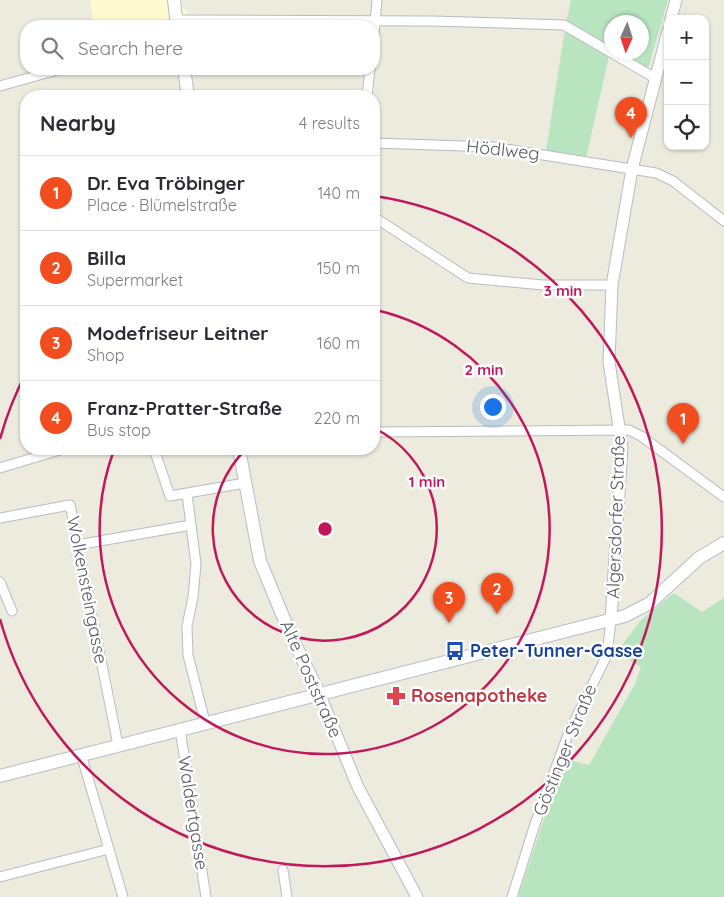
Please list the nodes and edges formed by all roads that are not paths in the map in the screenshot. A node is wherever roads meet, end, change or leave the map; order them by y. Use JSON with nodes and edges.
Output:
{"nodes":[{"id":1,"x":174,"y":0,"type":"edge"},
{"id":2,"x":377,"y":0,"type":"edge"},
{"id":3,"x":676,"y":0,"type":"edge"},
{"id":4,"x":672,"y":15,"type":"edge"},
{"id":5,"x":177,"y":20,"type":"edge"},
{"id":6,"x":375,"y":20,"type":"edge"},
{"id":7,"x":380,"y":22,"type":"edge"},
{"id":8,"x":664,"y":44,"type":"edge"},
{"id":9,"x":39,"y":75,"type":"edge"},
{"id":10,"x":185,"y":75,"type":"edge"},
{"id":11,"x":369,"y":75,"type":"edge"},
{"id":12,"x":654,"y":78,"type":"junction"},
{"id":13,"x":0,"y":86,"type":"edge"},
{"id":14,"x":187,"y":90,"type":"edge"},
{"id":15,"x":368,"y":90,"type":"edge"},
{"id":16,"x":380,"y":144,"type":"edge"},
{"id":17,"x":632,"y":168,"type":"junction"},
{"id":18,"x":380,"y":221,"type":"edge"},
{"id":19,"x":724,"y":221,"type":"edge"},
{"id":20,"x":612,"y":285,"type":"junction"},
{"id":21,"x":620,"y":429,"type":"junction"},
{"id":22,"x":380,"y":432,"type":"edge"},
{"id":23,"x":43,"y":455,"type":"edge"},
{"id":24,"x":156,"y":455,"type":"edge"},
{"id":25,"x":240,"y":455,"type":"edge"},
{"id":26,"x":0,"y":468,"type":"edge"},
{"id":27,"x":245,"y":483,"type":"junction"},
{"id":28,"x":187,"y":494,"type":"junction"},
{"id":29,"x":724,"y":497,"type":"edge"},
{"id":30,"x":0,"y":518,"type":"edge"},
{"id":31,"x":191,"y":525,"type":"junction"},
{"id":32,"x":724,"y":543,"type":"edge"},
{"id":33,"x":77,"y":545,"type":"junction"},
{"id":34,"x":0,"y":582,"type":"edge"},
{"id":35,"x":12,"y":611,"type":"dead end"},
{"id":36,"x":611,"y":620,"type":"junction"},
{"id":37,"x":318,"y":693,"type":"junction"},
{"id":38,"x":205,"y":722,"type":"junction"},
{"id":39,"x":180,"y":728,"type":"junction"},
{"id":40,"x":118,"y":745,"type":"junction"},
{"id":41,"x":81,"y":754,"type":"junction"},
{"id":42,"x":0,"y":776,"type":"edge"},
{"id":43,"x":109,"y":849,"type":"junction"},
{"id":44,"x":283,"y":870,"type":"dead end"},
{"id":45,"x":0,"y":876,"type":"edge"},
{"id":46,"x":123,"y":897,"type":"edge"},
{"id":47,"x":206,"y":897,"type":"edge"},
{"id":48,"x":287,"y":897,"type":"edge"},
{"id":49,"x":417,"y":897,"type":"edge"},
{"id":50,"x":512,"y":897,"type":"edge"}],
"edges":[{"from":1,"to":5,"type":"main road"},
{"from":2,"to":6,"type":"street"},
{"from":3,"to":4,"type":"street"},
{"from":7,"to":12,"type":"street"},
{"from":8,"to":12,"type":"street","name":"Algersdorfer Straße"},
{"from":9,"to":13,"type":"street"},
{"from":10,"to":14,"type":"main road"},
{"from":11,"to":15,"type":"street"},
{"from":12,"to":17,"type":"street","name":"Algersdorfer Straße"},
{"from":16,"to":17,"type":"street","name":"Hödlweg"},
{"from":17,"to":19,"type":"street"},
{"from":17,"to":20,"type":"street","name":"Algersdorfer Straße"},
{"from":18,"to":20,"type":"street"},
{"from":20,"to":21,"type":"street","name":"Algersdorfer Straße"},
{"from":21,"to":22,"type":"street"},
{"from":21,"to":29,"type":"street"},
{"from":21,"to":36,"type":"street","name":"Algersdorfer Straße"},
{"from":23,"to":26,"type":"street"},
{"from":24,"to":28,"type":"street"},
{"from":25,"to":27,"type":"main road","name":"Alte Poststraße"},
{"from":27,"to":28,"type":"street"},
{"from":27,"to":37,"type":"main road","name":"Alte Poststraße"},
{"from":28,"to":31,"type":"street"},
{"from":30,"to":33,"type":"street","name":"Wolkensteingasse"},
{"from":31,"to":33,"type":"street"},
{"from":31,"to":38,"type":"street"},
{"from":32,"to":36,"type":"main road"},
{"from":33,"to":40,"type":"street","name":"Wolkensteingasse"},
{"from":34,"to":35,"type":"street"},
{"from":36,"to":37,"type":"main road"},
{"from":36,"to":50,"type":"street","name":"Göstinger Straße"},
{"from":37,"to":38,"type":"main road"},
{"from":37,"to":49,"type":"street","name":"Alte Poststraße"},
{"from":38,"to":39,"type":"main road"},
{"from":39,"to":40,"type":"main road"},
{"from":39,"to":47,"type":"street","name":"Waldertgasse"},
{"from":40,"to":41,"type":"main road"},
{"from":41,"to":42,"type":"main road"},
{"from":41,"to":43,"type":"street"},
{"from":43,"to":45,"type":"street"},
{"from":43,"to":46,"type":"street"},
{"from":44,"to":48,"type":"street"}]}
